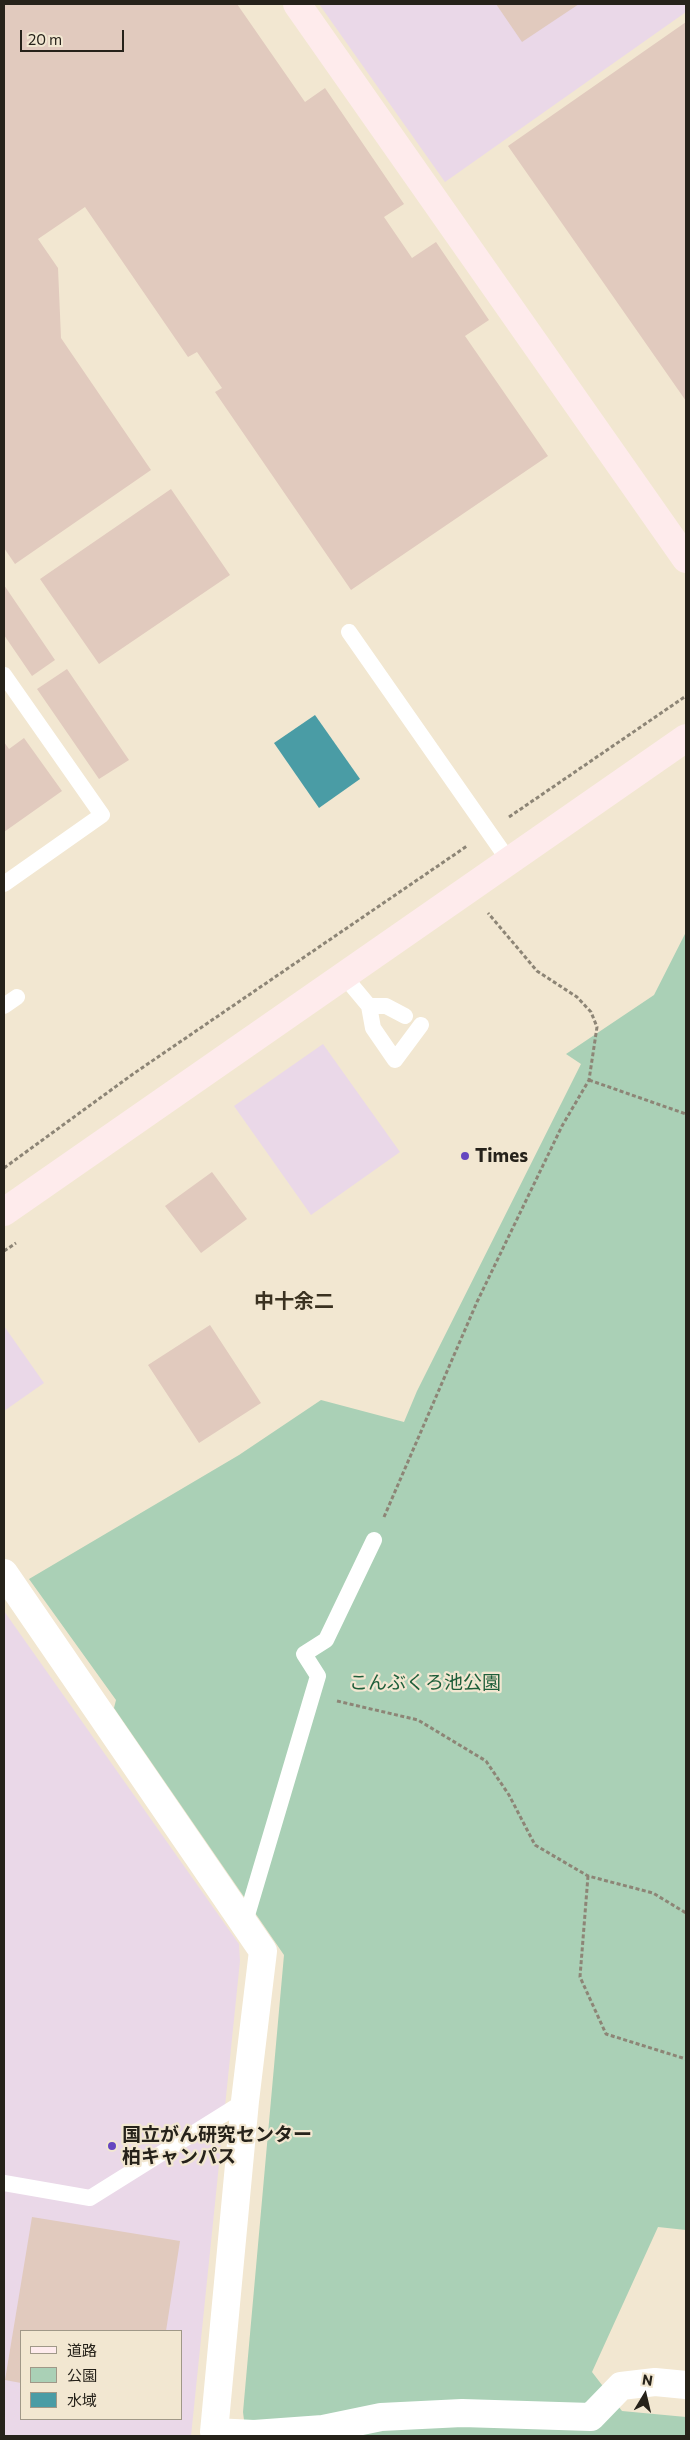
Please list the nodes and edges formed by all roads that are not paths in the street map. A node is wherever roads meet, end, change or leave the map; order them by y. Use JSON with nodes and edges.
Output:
{"nodes":[{"id":1,"x":296,"y":4,"type":"edge"},
{"id":2,"x":686,"y":559,"type":"edge"},
{"id":3,"x":349,"y":632,"type":"dead end"},
{"id":4,"x":4,"y":675,"type":"edge"},
{"id":5,"x":686,"y":738,"type":"edge"},
{"id":6,"x":509,"y":861,"type":"junction"},
{"id":7,"x":4,"y":884,"type":"edge"},
{"id":8,"x":344,"y":976,"type":"junction"},
{"id":9,"x":369,"y":1006,"type":"junction"},
{"id":10,"x":405,"y":1016,"type":"dead end"},
{"id":11,"x":421,"y":1025,"type":"dead end"},
{"id":12,"x":4,"y":1212,"type":"edge"},
{"id":13,"x":374,"y":1540,"type":"road end"},
{"id":14,"x":4,"y":1573,"type":"edge"},
{"id":15,"x":245,"y":1922,"type":"junction"},
{"id":16,"x":245,"y":2101,"type":"junction"},
{"id":17,"x":4,"y":2182,"type":"edge"},
{"id":18,"x":686,"y":2385,"type":"edge"}],
"edges":[{"from":1,"to":2,"type":"street"},
{"from":3,"to":6,"type":"lane"},
{"from":4,"to":7,"type":"lane"},
{"from":5,"to":6,"type":"street"},
{"from":6,"to":8,"type":"street"},
{"from":8,"to":9,"type":"lane"},
{"from":8,"to":12,"type":"street"},
{"from":9,"to":10,"type":"lane"},
{"from":9,"to":11,"type":"lane"},
{"from":13,"to":15,"type":"lane"},
{"from":14,"to":15,"type":"street"},
{"from":15,"to":16,"type":"street"},
{"from":16,"to":17,"type":"lane"},
{"from":16,"to":18,"type":"street"}]}
